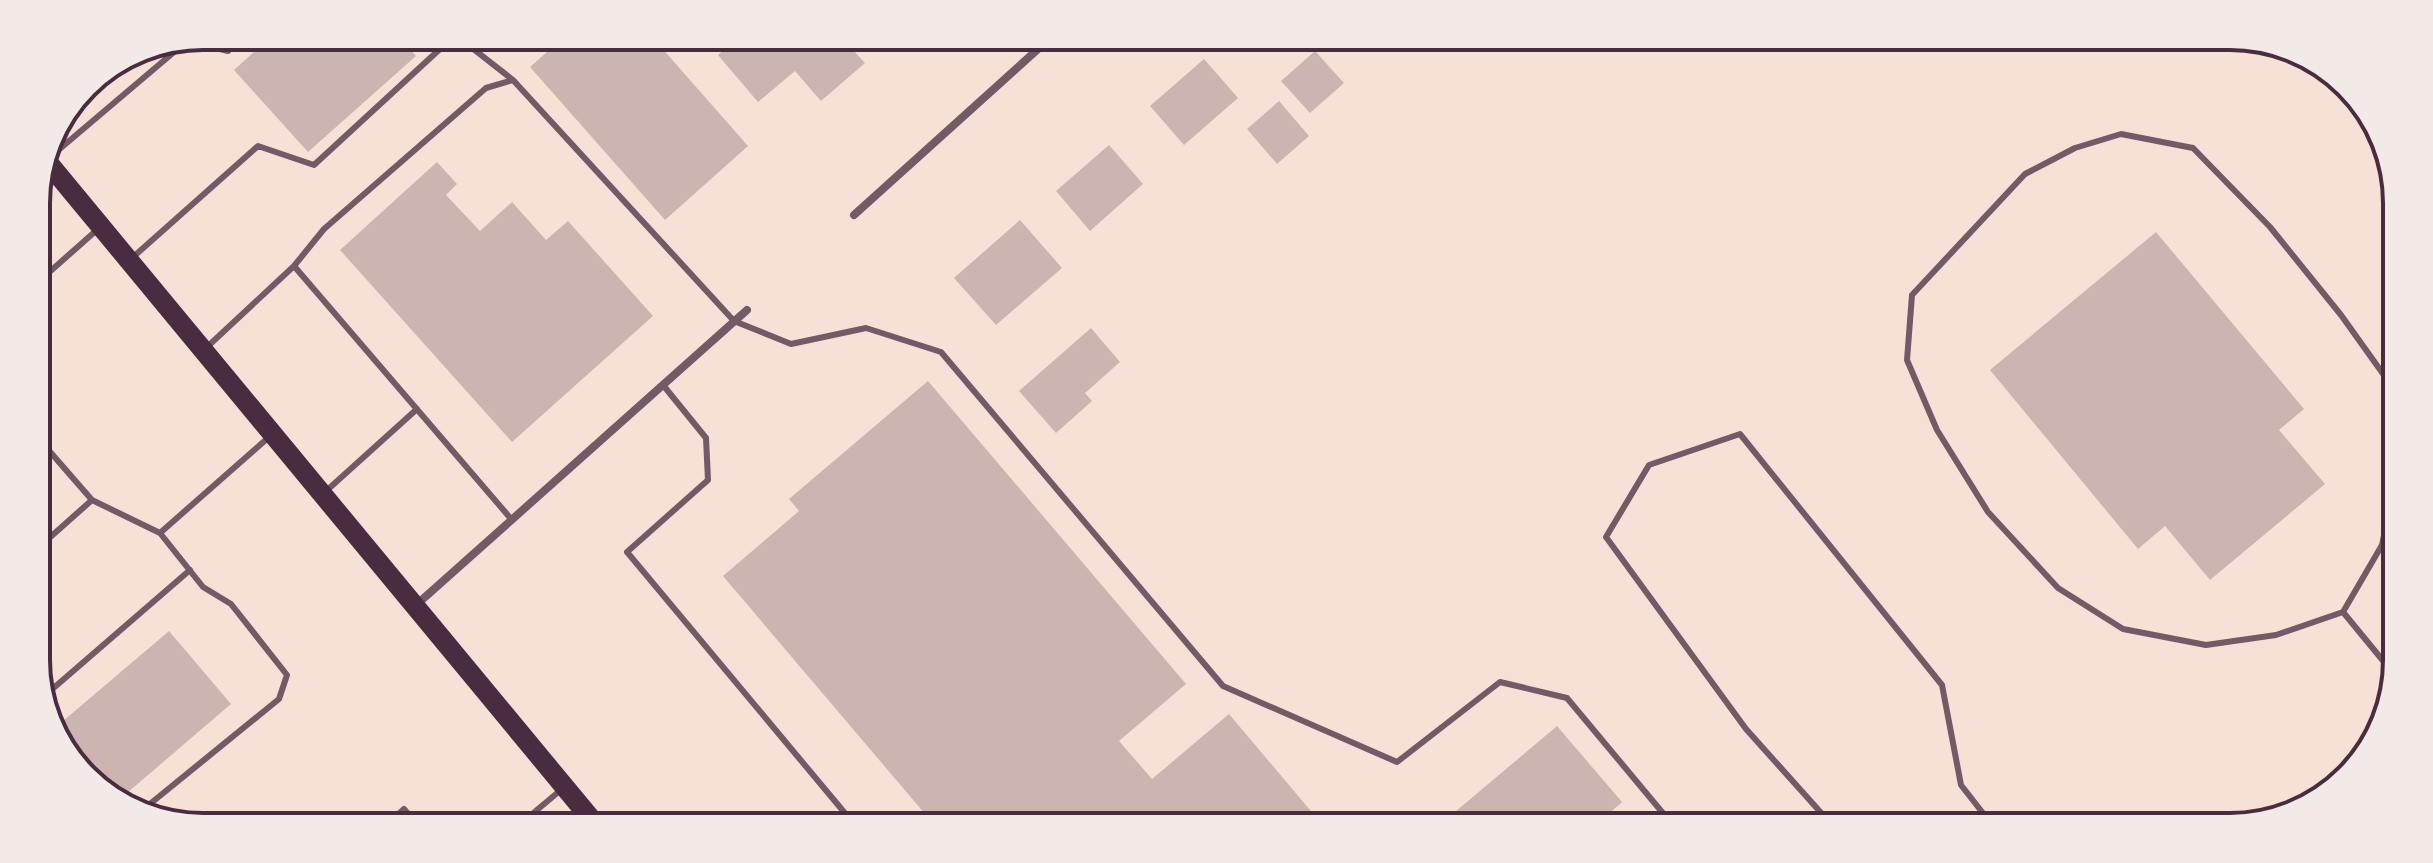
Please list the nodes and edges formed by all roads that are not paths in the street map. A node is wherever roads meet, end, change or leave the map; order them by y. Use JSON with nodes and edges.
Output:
{"nodes":[{"id":1,"x":442,"y":50,"type":"edge"},
{"id":2,"x":473,"y":50,"type":"edge"},
{"id":3,"x":1037,"y":50,"type":"edge"},
{"id":4,"x":170,"y":54,"type":"edge"},
{"id":5,"x":513,"y":80,"type":"junction"},
{"id":6,"x":61,"y":147,"type":"edge"},
{"id":7,"x":54,"y":169,"type":"edge"},
{"id":8,"x":854,"y":215,"type":"dead end"},
{"id":9,"x":101,"y":227,"type":"junction"},
{"id":10,"x":129,"y":260,"type":"junction"},
{"id":11,"x":294,"y":266,"type":"junction"},
{"id":12,"x":50,"y":272,"type":"edge"},
{"id":13,"x":747,"y":310,"type":"dead end"},
{"id":14,"x":734,"y":321,"type":"junction"},
{"id":15,"x":203,"y":350,"type":"junction"},
{"id":16,"x":2383,"y":374,"type":"edge"},
{"id":17,"x":663,"y":385,"type":"junction"},
{"id":18,"x":417,"y":409,"type":"junction"},
{"id":19,"x":272,"y":434,"type":"junction"},
{"id":20,"x":50,"y":452,"type":"edge"},
{"id":21,"x":322,"y":494,"type":"junction"},
{"id":22,"x":92,"y":500,"type":"junction"},
{"id":23,"x":512,"y":520,"type":"junction"},
{"id":24,"x":160,"y":533,"type":"junction"},
{"id":25,"x":50,"y":537,"type":"edge"},
{"id":26,"x":2383,"y":540,"type":"edge"},
{"id":27,"x":190,"y":570,"type":"junction"},
{"id":28,"x":414,"y":607,"type":"junction"},
{"id":29,"x":2343,"y":612,"type":"junction"},
{"id":30,"x":2383,"y":661,"type":"edge"},
{"id":31,"x":53,"y":689,"type":"edge"},
{"id":32,"x":565,"y":787,"type":"junction"},
{"id":33,"x":151,"y":803,"type":"edge"},
{"id":34,"x":533,"y":813,"type":"edge"},
{"id":35,"x":586,"y":813,"type":"edge"},
{"id":36,"x":845,"y":813,"type":"edge"},
{"id":37,"x":1663,"y":813,"type":"edge"},
{"id":38,"x":1821,"y":813,"type":"edge"},
{"id":39,"x":1983,"y":813,"type":"edge"}],
"edges":[{"from":1,"to":10,"type":"lane"},
{"from":2,"to":5,"type":"lane"},
{"from":3,"to":8,"type":"street"},
{"from":4,"to":6,"type":"lane"},
{"from":5,"to":11,"type":"lane"},
{"from":5,"to":14,"type":"lane"},
{"from":7,"to":9,"type":"main road"},
{"from":9,"to":10,"type":"main road"},
{"from":9,"to":12,"type":"lane"},
{"from":10,"to":15,"type":"main road"},
{"from":11,"to":15,"type":"lane"},
{"from":11,"to":18,"type":"lane"},
{"from":13,"to":14,"type":"street"},
{"from":14,"to":17,"type":"street"},
{"from":14,"to":37,"type":"lane"},
{"from":15,"to":19,"type":"main road"},
{"from":16,"to":29,"type":"lane"},
{"from":17,"to":23,"type":"street"},
{"from":17,"to":36,"type":"lane"},
{"from":18,"to":21,"type":"lane"},
{"from":18,"to":23,"type":"lane"},
{"from":19,"to":21,"type":"main road"},
{"from":19,"to":24,"type":"lane"},
{"from":20,"to":22,"type":"lane"},
{"from":21,"to":28,"type":"main road"},
{"from":22,"to":24,"type":"lane"},
{"from":22,"to":25,"type":"lane"},
{"from":23,"to":28,"type":"street"},
{"from":24,"to":27,"type":"lane"},
{"from":26,"to":29,"type":"lane"},
{"from":27,"to":31,"type":"lane"},
{"from":27,"to":33,"type":"lane"},
{"from":28,"to":32,"type":"main road"},
{"from":29,"to":30,"type":"lane"},
{"from":32,"to":34,"type":"lane"},
{"from":32,"to":35,"type":"main road"},
{"from":38,"to":39,"type":"lane"}]}
